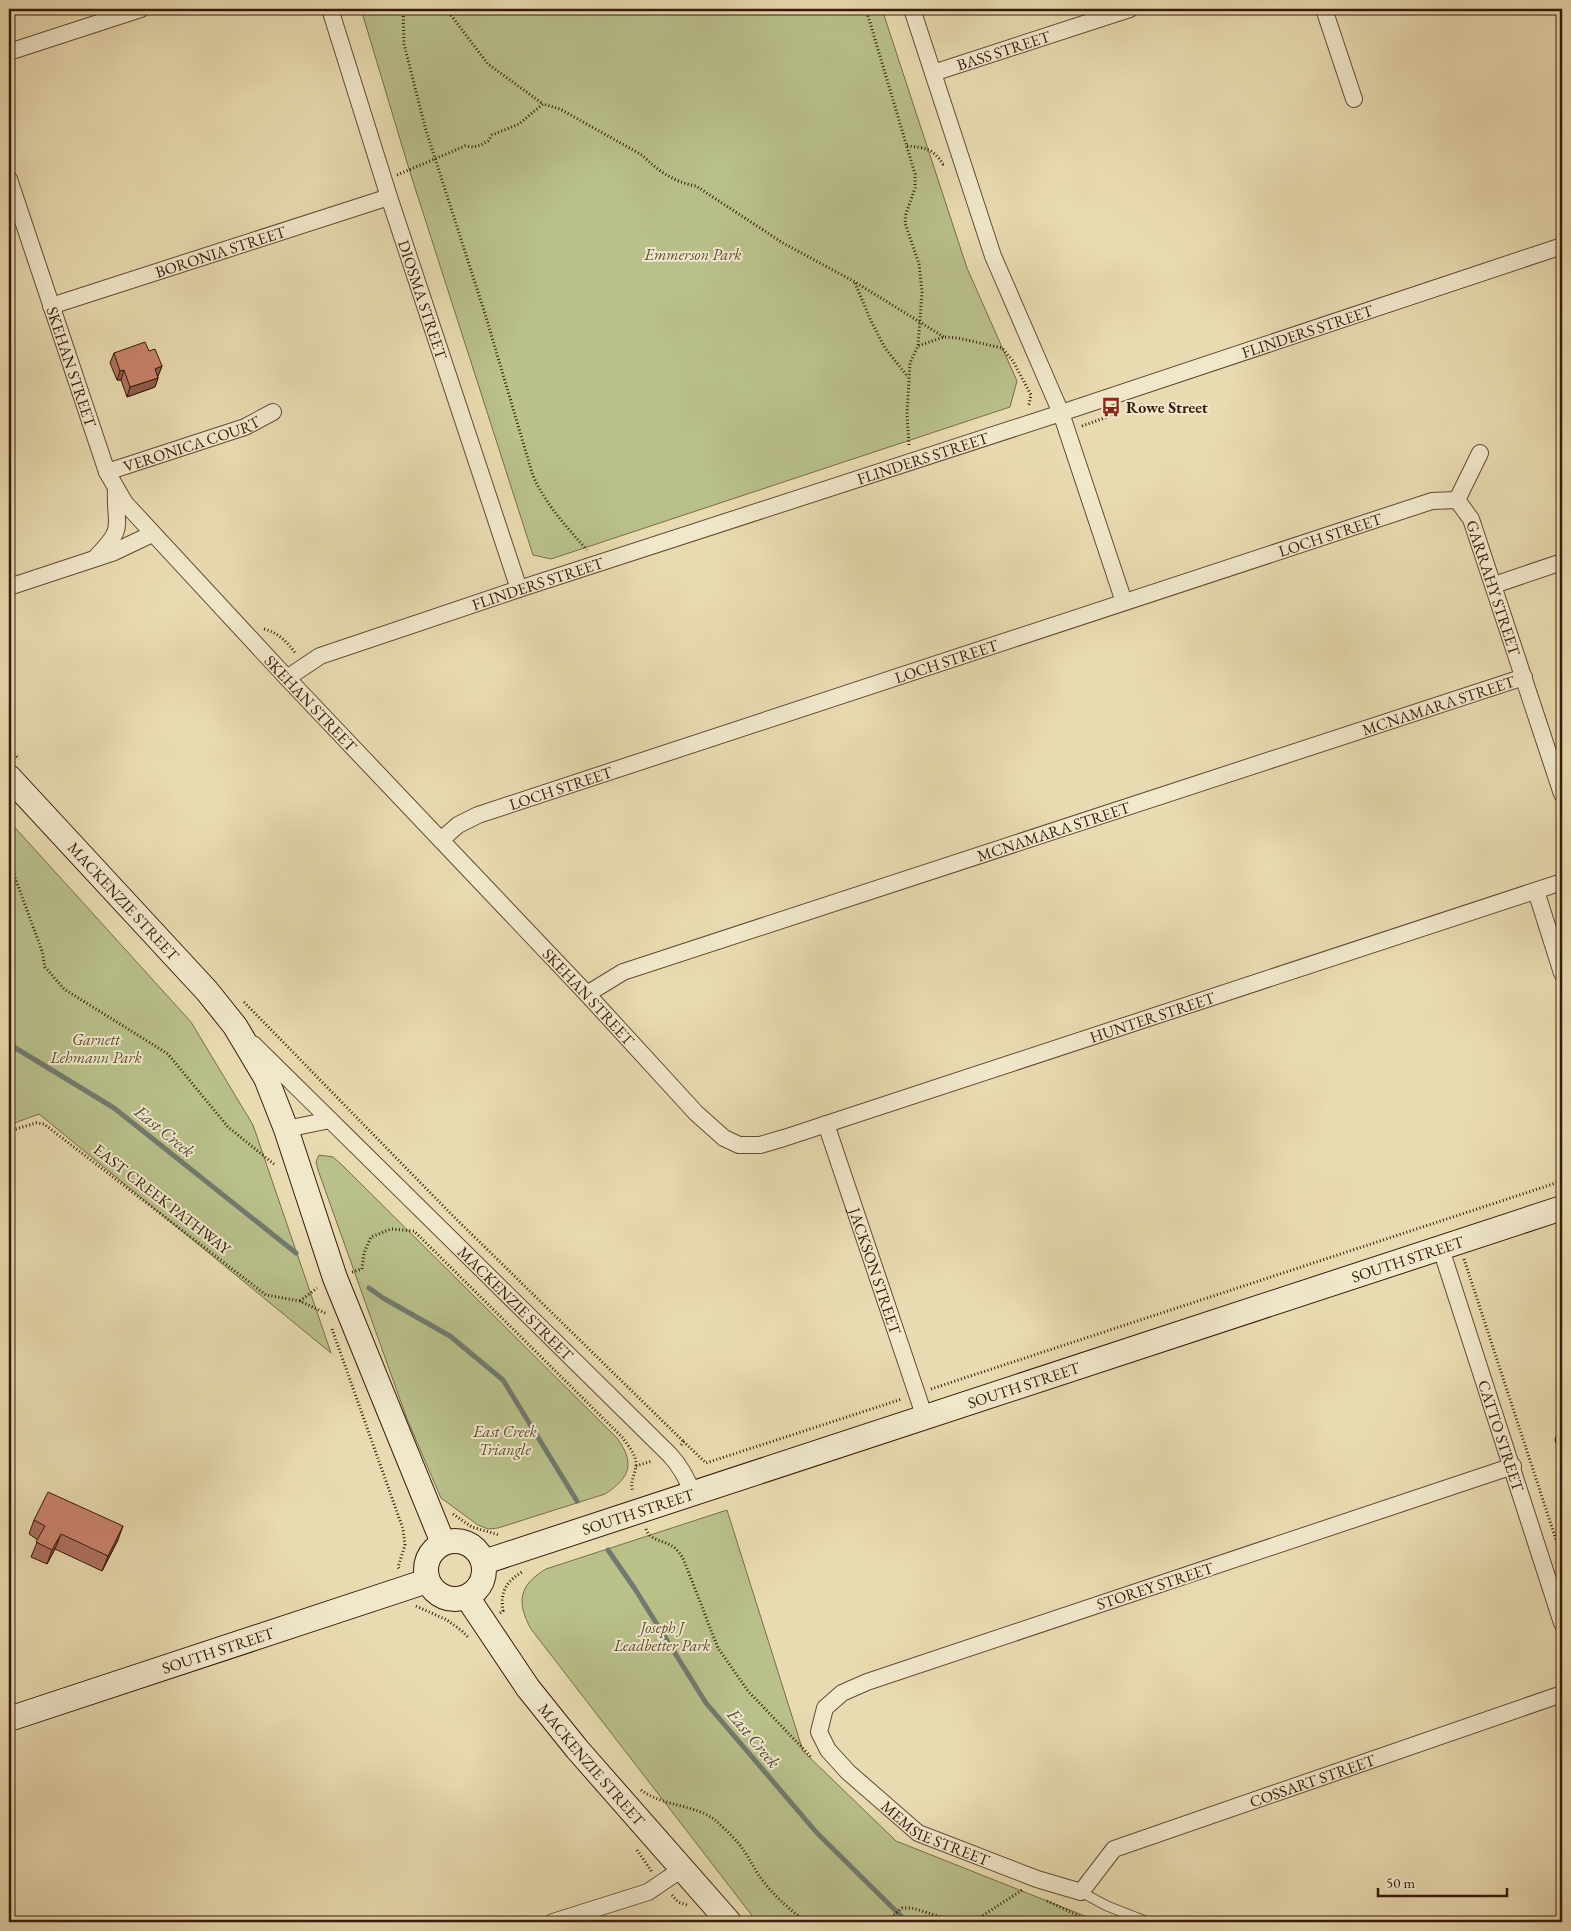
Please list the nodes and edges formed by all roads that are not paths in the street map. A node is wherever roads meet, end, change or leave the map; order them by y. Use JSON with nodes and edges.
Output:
{"nodes":[{"id":1,"x":140,"y":9,"type":"edge"},
{"id":2,"x":330,"y":9,"type":"edge"},
{"id":3,"x":912,"y":9,"type":"edge"},
{"id":4,"x":1130,"y":9,"type":"edge"},
{"id":5,"x":1324,"y":9,"type":"edge"},
{"id":6,"x":9,"y":52,"type":"edge"},
{"id":7,"x":933,"y":73,"type":"junction"},
{"id":8,"x":1354,"y":99,"type":"dead end"},
{"id":9,"x":9,"y":179,"type":"edge"},
{"id":10,"x":389,"y":197,"type":"junction"},
{"id":11,"x":1562,"y":246,"type":"edge"},
{"id":12,"x":51,"y":306,"type":"junction"},
{"id":13,"x":273,"y":412,"type":"dead end"},
{"id":14,"x":1061,"y":413,"type":"junction"},
{"id":15,"x":1480,"y":453,"type":"dead end"},
{"id":16,"x":107,"y":472,"type":"junction"},
{"id":17,"x":116,"y":489,"type":"junction"},
{"id":18,"x":1457,"y":500,"type":"junction"},
{"id":19,"x":152,"y":534,"type":"junction"},
{"id":20,"x":94,"y":560,"type":"junction"},
{"id":21,"x":1562,"y":562,"type":"edge"},
{"id":22,"x":1494,"y":585,"type":"junction"},
{"id":23,"x":9,"y":587,"type":"edge"},
{"id":24,"x":519,"y":589,"type":"junction"},
{"id":25,"x":1124,"y":602,"type":"junction"},
{"id":26,"x":1524,"y":677,"type":"junction"},
{"id":27,"x":287,"y":678,"type":"junction"},
{"id":28,"x":16,"y":770,"type":"edge"},
{"id":29,"x":1562,"y":794,"type":"edge"},
{"id":30,"x":441,"y":840,"type":"junction"},
{"id":31,"x":1562,"y":882,"type":"edge"},
{"id":32,"x":1536,"y":891,"type":"junction"},
{"id":33,"x":1562,"y":973,"type":"edge"},
{"id":34,"x":587,"y":994,"type":"junction"},
{"id":35,"x":236,"y":1026,"type":"junction"},
{"id":36,"x":330,"y":1120,"type":"junction"},
{"id":37,"x":826,"y":1124,"type":"junction"},
{"id":38,"x":286,"y":1129,"type":"junction"},
{"id":39,"x":740,"y":1145,"type":"joint"},
{"id":40,"x":1562,"y":1208,"type":"edge"},
{"id":41,"x":1450,"y":1246,"type":"junction"},
{"id":42,"x":925,"y":1418,"type":"junction"},
{"id":43,"x":1512,"y":1466,"type":"junction"},
{"id":44,"x":693,"y":1494,"type":"junction"},
{"id":45,"x":443,"y":1543,"type":"junction"},
{"id":46,"x":484,"y":1562,"type":"junction"},
{"id":47,"x":427,"y":1581,"type":"junction"},
{"id":48,"x":467,"y":1597,"type":"junction"},
{"id":49,"x":1562,"y":1624,"type":"edge"},
{"id":50,"x":1562,"y":1694,"type":"edge"},
{"id":51,"x":9,"y":1719,"type":"edge"},
{"id":52,"x":819,"y":1732,"type":"joint"},
{"id":53,"x":682,"y":1869,"type":"junction"},
{"id":54,"x":1081,"y":1892,"type":"junction"},
{"id":55,"x":553,"y":1922,"type":"edge"},
{"id":56,"x":729,"y":1922,"type":"edge"},
{"id":57,"x":1148,"y":1922,"type":"edge"}],
"edges":[{"from":1,"to":6,"type":"street"},
{"from":2,"to":10,"type":"street","name":"DIOSMA STREET"},
{"from":3,"to":7,"type":"street"},
{"from":4,"to":7,"type":"street","name":"BASS STREET"},
{"from":5,"to":8,"type":"street"},
{"from":7,"to":14,"type":"street"},
{"from":9,"to":12,"type":"street","name":"SKEHAN STREET"},
{"from":10,"to":12,"type":"street","name":"BORONIA STREET"},
{"from":10,"to":24,"type":"street","name":"DIOSMA STREET"},
{"from":11,"to":14,"type":"street","name":"FLINDERS STREET"},
{"from":12,"to":16,"type":"street","name":"SKEHAN STREET"},
{"from":13,"to":16,"type":"street","name":"VERONICA COURT"},
{"from":14,"to":24,"type":"street","name":"FLINDERS STREET"},
{"from":14,"to":25,"type":"street"},
{"from":15,"to":18,"type":"street"},
{"from":16,"to":17,"type":"street","name":"SKEHAN STREET"},
{"from":17,"to":19,"type":"street","name":"SKEHAN STREET"},
{"from":17,"to":20,"type":"street"},
{"from":18,"to":22,"type":"street","name":"GARRAHY STREET"},
{"from":18,"to":25,"type":"street","name":"LOCH STREET"},
{"from":19,"to":20,"type":"street"},
{"from":19,"to":27,"type":"street","name":"SKEHAN STREET"},
{"from":20,"to":23,"type":"street"},
{"from":21,"to":22,"type":"street"},
{"from":22,"to":26,"type":"street","name":"GARRAHY STREET"},
{"from":24,"to":27,"type":"street","name":"FLINDERS STREET"},
{"from":25,"to":30,"type":"street","name":"LOCH STREET"},
{"from":26,"to":29,"type":"street","name":"GARRAHY STREET"},
{"from":26,"to":34,"type":"street","name":"MCNAMARA STREET"},
{"from":27,"to":30,"type":"street","name":"SKEHAN STREET"},
{"from":28,"to":35,"type":"street","name":"MACKENZIE STREET"},
{"from":30,"to":34,"type":"street","name":"SKEHAN STREET"},
{"from":31,"to":32,"type":"street","name":"HUNTER STREET"},
{"from":32,"to":33,"type":"street"},
{"from":32,"to":37,"type":"street","name":"HUNTER STREET"},
{"from":34,"to":39,"type":"street","name":"SKEHAN STREET"},
{"from":35,"to":36,"type":"street","name":"MACKENZIE STREET"},
{"from":35,"to":38,"type":"street","name":"MACKENZIE STREET"},
{"from":36,"to":38,"type":"street"},
{"from":36,"to":44,"type":"street","name":"MACKENZIE STREET"},
{"from":37,"to":39,"type":"street","name":"HUNTER STREET"},
{"from":37,"to":42,"type":"street","name":"JACKSON STREET"},
{"from":38,"to":45,"type":"street","name":"MACKENZIE STREET"},
{"from":40,"to":41,"type":"street","name":"SOUTH STREET"},
{"from":41,"to":42,"type":"street","name":"SOUTH STREET"},
{"from":41,"to":43,"type":"street","name":"CATTO STREET"},
{"from":42,"to":44,"type":"street","name":"SOUTH STREET"},
{"from":43,"to":49,"type":"street","name":"CATTO STREET"},
{"from":43,"to":52,"type":"street","name":"STOREY STREET"},
{"from":44,"to":46,"type":"street","name":"SOUTH STREET"},
{"from":45,"to":46,"type":"street"},
{"from":45,"to":47,"type":"street"},
{"from":46,"to":48,"type":"street"},
{"from":47,"to":48,"type":"street"},
{"from":47,"to":51,"type":"street","name":"SOUTH STREET"},
{"from":48,"to":53,"type":"street","name":"MACKENZIE STREET"},
{"from":50,"to":54,"type":"street","name":"COSSART STREET"},
{"from":52,"to":54,"type":"street","name":"MEMSIE STREET"},
{"from":53,"to":55,"type":"street"},
{"from":53,"to":56,"type":"street","name":"MACKENZIE STREET"},
{"from":54,"to":57,"type":"lane"}]}
